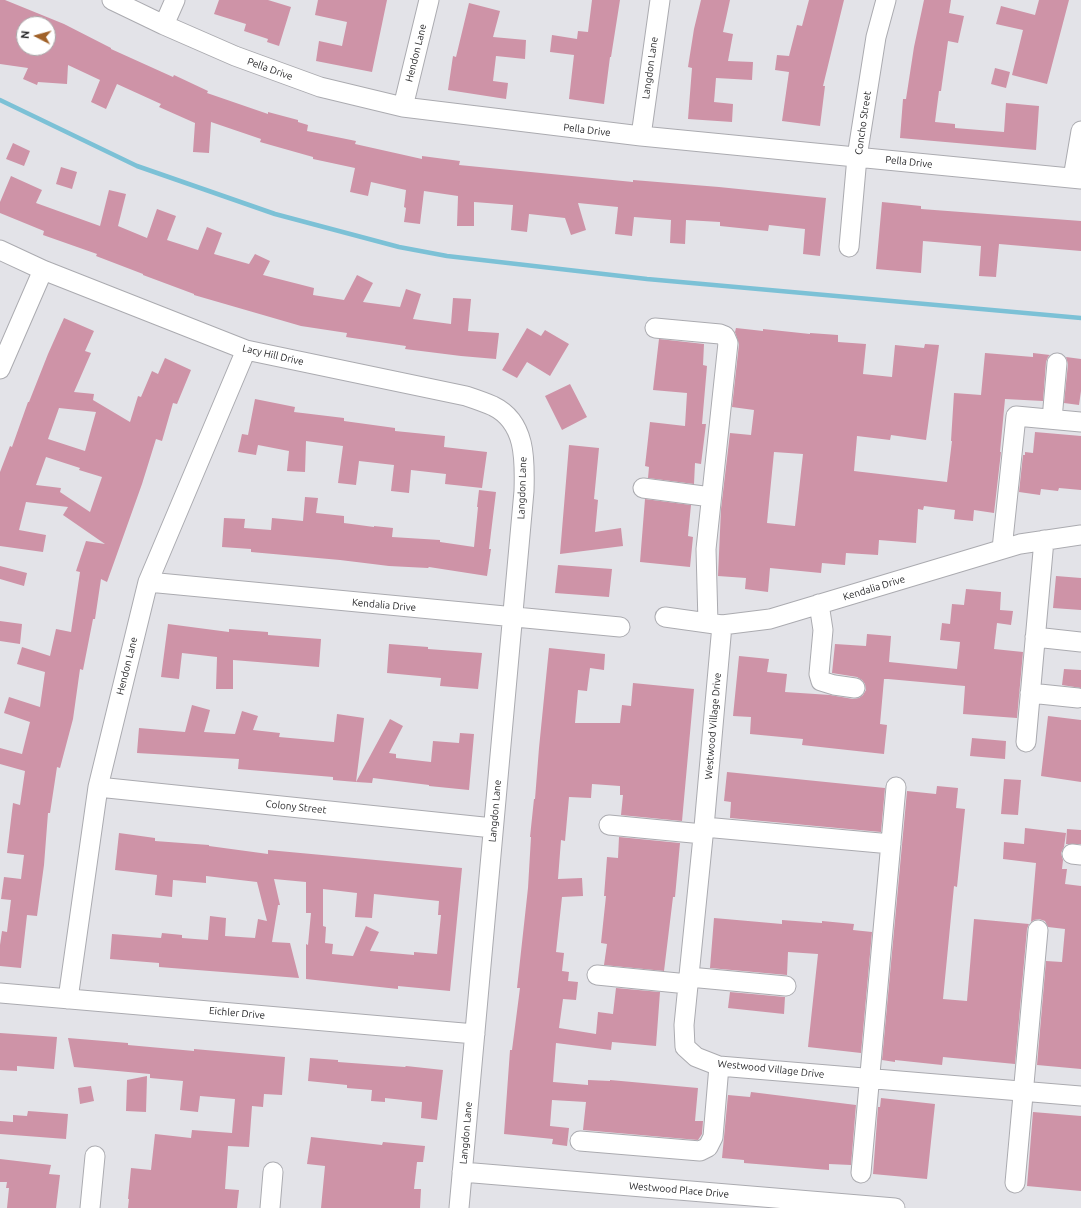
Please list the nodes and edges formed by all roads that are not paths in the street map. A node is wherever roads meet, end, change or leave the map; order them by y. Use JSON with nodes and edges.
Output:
{"nodes":[{"id":1,"x":112,"y":0,"type":"edge"},
{"id":2,"x":175,"y":0,"type":"edge"},
{"id":3,"x":429,"y":0,"type":"edge"},
{"id":4,"x":660,"y":0,"type":"edge"},
{"id":5,"x":886,"y":0,"type":"edge"},
{"id":6,"x":164,"y":25,"type":"junction"},
{"id":7,"x":402,"y":107,"type":"junction"},
{"id":8,"x":1081,"y":131,"type":"edge"},
{"id":9,"x":641,"y":136,"type":"junction"},
{"id":10,"x":857,"y":157,"type":"junction"},
{"id":11,"x":1077,"y":179,"type":"edge"},
{"id":12,"x":849,"y":247,"type":"dead end"},
{"id":13,"x":0,"y":250,"type":"edge"},
{"id":14,"x":43,"y":270,"type":"junction"},
{"id":15,"x":655,"y":328,"type":"dead end"},
{"id":16,"x":246,"y":350,"type":"junction"},
{"id":17,"x":1057,"y":363,"type":"dead end"},
{"id":18,"x":0,"y":369,"type":"edge"},
{"id":19,"x":507,"y":417,"type":"joint"},
{"id":20,"x":1052,"y":419,"type":"junction"},
{"id":21,"x":1081,"y":422,"type":"edge"},
{"id":22,"x":643,"y":488,"type":"dead end"},
{"id":23,"x":711,"y":497,"type":"junction"},
{"id":24,"x":1081,"y":536,"type":"edge"},
{"id":25,"x":1044,"y":540,"type":"junction"},
{"id":26,"x":1002,"y":549,"type":"junction"},
{"id":27,"x":148,"y":582,"type":"junction"},
{"id":28,"x":819,"y":604,"type":"junction"},
{"id":29,"x":512,"y":617,"type":"junction"},
{"id":30,"x":666,"y":617,"type":"dead end"},
{"id":31,"x":715,"y":624,"type":"junction"},
{"id":32,"x":620,"y":627,"type":"dead end"},
{"id":33,"x":1035,"y":637,"type":"junction"},
{"id":34,"x":1081,"y":642,"type":"edge"},
{"id":35,"x":856,"y":688,"type":"dead end"},
{"id":36,"x":1030,"y":693,"type":"junction"},
{"id":37,"x":1078,"y":698,"type":"dead end"},
{"id":38,"x":1026,"y":742,"type":"dead end"},
{"id":39,"x":98,"y":787,"type":"junction"},
{"id":40,"x":896,"y":787,"type":"dead end"},
{"id":41,"x":609,"y":825,"type":"dead end"},
{"id":42,"x":493,"y":828,"type":"junction"},
{"id":43,"x":703,"y":831,"type":"junction"},
{"id":44,"x":891,"y":844,"type":"junction"},
{"id":45,"x":1038,"y":930,"type":"dead end"},
{"id":46,"x":597,"y":975,"type":"dead end"},
{"id":47,"x":688,"y":981,"type":"junction"},
{"id":48,"x":786,"y":986,"type":"dead end"},
{"id":49,"x":0,"y":993,"type":"edge"},
{"id":50,"x":68,"y":999,"type":"junction"},
{"id":51,"x":475,"y":1034,"type":"junction"},
{"id":52,"x":719,"y":1066,"type":"junction"},
{"id":53,"x":870,"y":1078,"type":"junction"},
{"id":54,"x":1023,"y":1092,"type":"junction"},
{"id":55,"x":1081,"y":1096,"type":"edge"},
{"id":56,"x":580,"y":1141,"type":"dead end"},
{"id":57,"x":95,"y":1156,"type":"dead end"},
{"id":58,"x":273,"y":1172,"type":"dead end"},
{"id":59,"x":462,"y":1172,"type":"junction"},
{"id":60,"x":861,"y":1173,"type":"dead end"},
{"id":61,"x":1015,"y":1183,"type":"dead end"},
{"id":62,"x":90,"y":1208,"type":"edge"},
{"id":63,"x":270,"y":1208,"type":"edge"},
{"id":64,"x":459,"y":1208,"type":"edge"},
{"id":65,"x":896,"y":1208,"type":"edge"}],
"edges":[{"from":1,"to":6,"type":"street","name":"Pella Drive"},
{"from":2,"to":6,"type":"street"},
{"from":3,"to":7,"type":"street","name":"Hendon Lane"},
{"from":4,"to":9,"type":"street","name":"Langdon Lane"},
{"from":5,"to":10,"type":"street","name":"Concho Street"},
{"from":6,"to":7,"type":"street","name":"Pella Drive"},
{"from":7,"to":9,"type":"street","name":"Pella Drive"},
{"from":8,"to":11,"type":"street"},
{"from":9,"to":10,"type":"street","name":"Pella Drive"},
{"from":10,"to":11,"type":"street","name":"Pella Drive"},
{"from":10,"to":12,"type":"street","name":"Concho Street"},
{"from":13,"to":14,"type":"street","name":"Lacy Hill Drive"},
{"from":14,"to":16,"type":"street","name":"Lacy Hill Drive"},
{"from":14,"to":18,"type":"street"},
{"from":15,"to":23,"type":"street","name":"Westwood Village Drive"},
{"from":16,"to":19,"type":"street","name":"Lacy Hill Drive"},
{"from":16,"to":27,"type":"street","name":"Hendon Lane"},
{"from":17,"to":20,"type":"street"},
{"from":19,"to":29,"type":"street","name":"Langdon Lane"},
{"from":20,"to":21,"type":"street"},
{"from":20,"to":26,"type":"street"},
{"from":22,"to":23,"type":"street"},
{"from":23,"to":31,"type":"street","name":"Westwood Village Drive"},
{"from":24,"to":25,"type":"street","name":"Kendalia Drive"},
{"from":25,"to":26,"type":"street","name":"Kendalia Drive"},
{"from":25,"to":33,"type":"street"},
{"from":26,"to":28,"type":"street","name":"Kendalia Drive"},
{"from":27,"to":29,"type":"street","name":"Kendalia Drive"},
{"from":27,"to":39,"type":"street","name":"Hendon Lane"},
{"from":28,"to":31,"type":"street","name":"Kendalia Drive"},
{"from":28,"to":35,"type":"street"},
{"from":29,"to":32,"type":"street","name":"Kendalia Drive"},
{"from":29,"to":42,"type":"street","name":"Langdon Lane"},
{"from":30,"to":31,"type":"street","name":"Kendalia Drive"},
{"from":31,"to":43,"type":"street","name":"Westwood Village Drive"},
{"from":33,"to":34,"type":"street"},
{"from":33,"to":36,"type":"street"},
{"from":36,"to":37,"type":"street"},
{"from":36,"to":38,"type":"street"},
{"from":39,"to":42,"type":"street","name":"Colony Street"},
{"from":39,"to":50,"type":"street","name":"Hendon Lane"},
{"from":40,"to":44,"type":"street"},
{"from":41,"to":43,"type":"street"},
{"from":42,"to":51,"type":"street","name":"Langdon Lane"},
{"from":43,"to":44,"type":"street"},
{"from":43,"to":47,"type":"street","name":"Westwood Village Drive"},
{"from":44,"to":53,"type":"street"},
{"from":45,"to":54,"type":"street"},
{"from":46,"to":47,"type":"street"},
{"from":47,"to":48,"type":"street"},
{"from":47,"to":52,"type":"street","name":"Westwood Village Drive"},
{"from":49,"to":50,"type":"street","name":"Eichler Drive"},
{"from":50,"to":51,"type":"street","name":"Eichler Drive"},
{"from":51,"to":59,"type":"street","name":"Langdon Lane"},
{"from":52,"to":53,"type":"street","name":"Westwood Village Drive"},
{"from":52,"to":56,"type":"street"},
{"from":53,"to":54,"type":"street","name":"Westwood Village Drive"},
{"from":53,"to":60,"type":"street"},
{"from":54,"to":55,"type":"street","name":"Westwood Village Drive"},
{"from":54,"to":61,"type":"street"},
{"from":57,"to":62,"type":"street"},
{"from":58,"to":63,"type":"street"},
{"from":59,"to":64,"type":"street","name":"Langdon Lane"},
{"from":59,"to":65,"type":"street","name":"Westwood Place Drive"}]}
